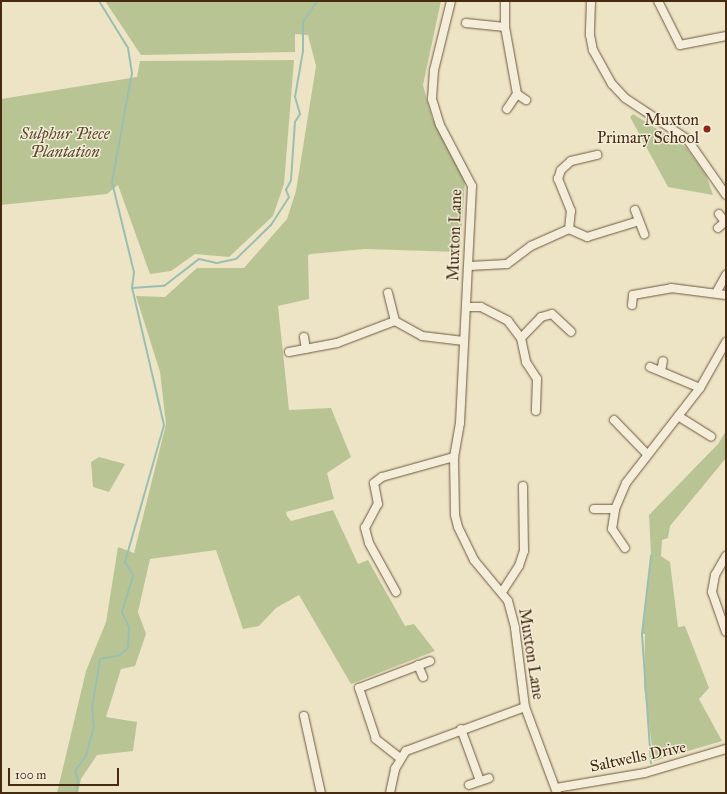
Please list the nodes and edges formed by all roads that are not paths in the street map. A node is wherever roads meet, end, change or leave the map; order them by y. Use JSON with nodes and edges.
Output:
{"nodes":[{"id":1,"x":451,"y":1,"type":"edge"},
{"id":2,"x":505,"y":1,"type":"edge"},
{"id":3,"x":591,"y":1,"type":"edge"},
{"id":4,"x":658,"y":1,"type":"edge"},
{"id":5,"x":466,"y":23,"type":"dead end"},
{"id":6,"x":505,"y":27,"type":"junction"},
{"id":7,"x":726,"y":36,"type":"edge"},
{"id":8,"x":517,"y":94,"type":"junction"},
{"id":9,"x":526,"y":100,"type":"dead end"},
{"id":10,"x":507,"y":109,"type":"dead end"},
{"id":11,"x":597,"y":155,"type":"dead end"},
{"id":12,"x":726,"y":195,"type":"edge"},
{"id":13,"x":635,"y":210,"type":"dead end"},
{"id":14,"x":719,"y":214,"type":"dead end"},
{"id":15,"x":639,"y":221,"type":"junction"},
{"id":16,"x":726,"y":222,"type":"edge"},
{"id":17,"x":718,"y":228,"type":"dead end"},
{"id":18,"x":569,"y":229,"type":"junction"},
{"id":19,"x":644,"y":234,"type":"dead end"},
{"id":20,"x":469,"y":266,"type":"junction"},
{"id":21,"x":726,"y":275,"type":"edge"},
{"id":22,"x":388,"y":293,"type":"dead end"},
{"id":23,"x":716,"y":293,"type":"junction"},
{"id":24,"x":726,"y":295,"type":"edge"},
{"id":25,"x":632,"y":305,"type":"dead end"},
{"id":26,"x":466,"y":307,"type":"junction"},
{"id":27,"x":396,"y":321,"type":"junction"},
{"id":28,"x":570,"y":332,"type":"dead end"},
{"id":29,"x":304,"y":337,"type":"dead end"},
{"id":30,"x":521,"y":338,"type":"junction"},
{"id":31,"x":464,"y":341,"type":"junction"},
{"id":32,"x":726,"y":342,"type":"edge"},
{"id":33,"x":306,"y":349,"type":"junction"},
{"id":34,"x":288,"y":352,"type":"dead end"},
{"id":35,"x":663,"y":361,"type":"dead end"},
{"id":36,"x":650,"y":368,"type":"dead end"},
{"id":37,"x":661,"y":371,"type":"junction"},
{"id":38,"x":700,"y":388,"type":"junction"},
{"id":39,"x":536,"y":411,"type":"dead end"},
{"id":40,"x":678,"y":416,"type":"junction"},
{"id":41,"x":614,"y":420,"type":"dead end"},
{"id":42,"x":711,"y":437,"type":"dead end"},
{"id":43,"x":647,"y":454,"type":"junction"},
{"id":44,"x":454,"y":458,"type":"junction"},
{"id":45,"x":523,"y":486,"type":"dead end"},
{"id":46,"x":594,"y":509,"type":"dead end"},
{"id":47,"x":615,"y":509,"type":"junction"},
{"id":48,"x":624,"y":548,"type":"dead end"},
{"id":49,"x":726,"y":556,"type":"edge"},
{"id":50,"x":396,"y":592,"type":"dead end"},
{"id":51,"x":502,"y":592,"type":"junction"},
{"id":52,"x":725,"y":627,"type":"edge"},
{"id":53,"x":430,"y":661,"type":"dead end"},
{"id":54,"x":418,"y":665,"type":"junction"},
{"id":55,"x":423,"y":676,"type":"dead end"},
{"id":56,"x":524,"y":707,"type":"junction"},
{"id":57,"x":304,"y":716,"type":"dead end"},
{"id":58,"x":461,"y":729,"type":"junction"},
{"id":59,"x":726,"y":749,"type":"edge"},
{"id":60,"x":400,"y":758,"type":"junction"},
{"id":61,"x":489,"y":778,"type":"dead end"},
{"id":62,"x":480,"y":781,"type":"junction"},
{"id":63,"x":469,"y":785,"type":"dead end"},
{"id":64,"x":556,"y":791,"type":"edge"},
{"id":65,"x":321,"y":793,"type":"edge"},
{"id":66,"x":390,"y":793,"type":"edge"}],
"edges":[{"from":1,"to":20,"type":"street","name":"Muxton Lane"},
{"from":2,"to":6,"type":"street"},
{"from":3,"to":12,"type":"street"},
{"from":4,"to":7,"type":"street"},
{"from":5,"to":6,"type":"street"},
{"from":6,"to":8,"type":"street"},
{"from":8,"to":9,"type":"street"},
{"from":8,"to":10,"type":"street"},
{"from":11,"to":18,"type":"street"},
{"from":13,"to":15,"type":"street"},
{"from":14,"to":16,"type":"street"},
{"from":15,"to":18,"type":"street"},
{"from":15,"to":19,"type":"street"},
{"from":16,"to":17,"type":"street"},
{"from":18,"to":20,"type":"street"},
{"from":20,"to":26,"type":"street","name":"Muxton Lane"},
{"from":21,"to":23,"type":"street"},
{"from":22,"to":27,"type":"street"},
{"from":23,"to":24,"type":"street"},
{"from":23,"to":25,"type":"street"},
{"from":26,"to":30,"type":"street"},
{"from":26,"to":31,"type":"street","name":"Muxton Lane"},
{"from":27,"to":31,"type":"street"},
{"from":27,"to":33,"type":"street"},
{"from":28,"to":30,"type":"street"},
{"from":29,"to":33,"type":"street"},
{"from":30,"to":39,"type":"street"},
{"from":31,"to":44,"type":"street","name":"Muxton Lane"},
{"from":32,"to":38,"type":"street"},
{"from":33,"to":34,"type":"street"},
{"from":35,"to":37,"type":"street"},
{"from":36,"to":37,"type":"street"},
{"from":37,"to":38,"type":"street"},
{"from":38,"to":40,"type":"street"},
{"from":40,"to":42,"type":"street"},
{"from":40,"to":43,"type":"street"},
{"from":41,"to":43,"type":"street"},
{"from":43,"to":47,"type":"street"},
{"from":44,"to":50,"type":"street"},
{"from":44,"to":51,"type":"street","name":"Muxton Lane"},
{"from":45,"to":51,"type":"street"},
{"from":46,"to":47,"type":"street"},
{"from":47,"to":48,"type":"street"},
{"from":49,"to":52,"type":"street"},
{"from":51,"to":56,"type":"street","name":"Muxton Lane"},
{"from":53,"to":54,"type":"street"},
{"from":54,"to":55,"type":"street"},
{"from":54,"to":60,"type":"street"},
{"from":56,"to":58,"type":"street"},
{"from":56,"to":64,"type":"street","name":"Muxton Lane"},
{"from":57,"to":65,"type":"street"},
{"from":58,"to":60,"type":"street"},
{"from":58,"to":62,"type":"street"},
{"from":59,"to":64,"type":"street","name":"Saltwells Drive"},
{"from":60,"to":66,"type":"street"},
{"from":61,"to":62,"type":"street"},
{"from":62,"to":63,"type":"street"}]}
